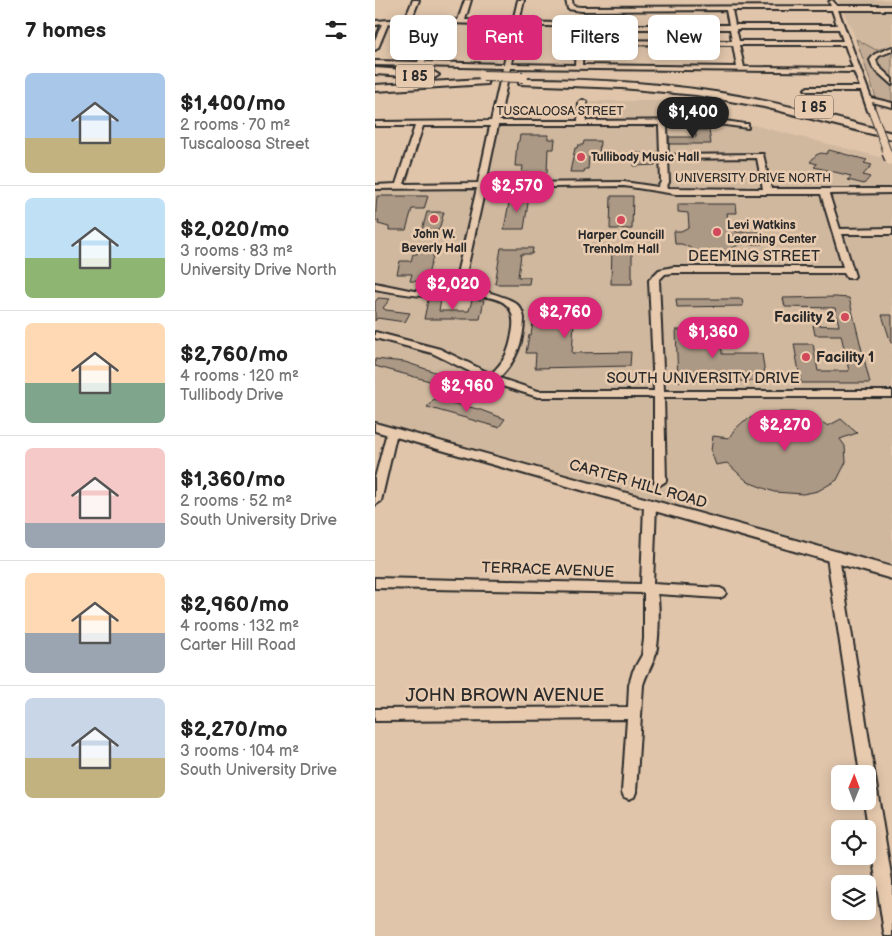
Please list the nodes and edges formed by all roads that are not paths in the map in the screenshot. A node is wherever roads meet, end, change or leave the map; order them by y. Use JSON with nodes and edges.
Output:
{"nodes":[{"id":1,"x":416,"y":0,"type":"edge"},
{"id":2,"x":468,"y":0,"type":"edge"},
{"id":3,"x":521,"y":0,"type":"edge"},
{"id":4,"x":569,"y":0,"type":"edge"},
{"id":5,"x":617,"y":0,"type":"edge"},
{"id":6,"x":669,"y":0,"type":"edge"},
{"id":7,"x":736,"y":0,"type":"edge"},
{"id":8,"x":832,"y":0,"type":"edge"},
{"id":9,"x":729,"y":8,"type":"junction"},
{"id":10,"x":738,"y":8,"type":"junction"},
{"id":11,"x":835,"y":8,"type":"junction"},
{"id":12,"x":892,"y":8,"type":"edge"},
{"id":13,"x":617,"y":9,"type":"junction"},
{"id":14,"x":670,"y":9,"type":"junction"},
{"id":15,"x":637,"y":10,"type":"junction"},
{"id":16,"x":410,"y":15,"type":"edge"},
{"id":17,"x":517,"y":15,"type":"edge"},
{"id":18,"x":637,"y":15,"type":"edge"},
{"id":19,"x":457,"y":21,"type":"edge"},
{"id":20,"x":461,"y":21,"type":"junction"},
{"id":21,"x":467,"y":21,"type":"edge"},
{"id":22,"x":386,"y":22,"type":"junction"},
{"id":23,"x":390,"y":22,"type":"edge"},
{"id":24,"x":375,"y":23,"type":"edge"},
{"id":25,"x":638,"y":27,"type":"edge"},
{"id":26,"x":841,"y":27,"type":"junction"},
{"id":27,"x":733,"y":28,"type":"junction"},
{"id":28,"x":638,"y":43,"type":"edge"},
{"id":29,"x":736,"y":43,"type":"junction"},
{"id":30,"x":847,"y":43,"type":"junction"},
{"id":31,"x":375,"y":48,"type":"edge"},
{"id":32,"x":892,"y":49,"type":"edge"},
{"id":33,"x":423,"y":60,"type":"edge"},
{"id":34,"x":506,"y":60,"type":"edge"},
{"id":35,"x":579,"y":60,"type":"edge"},
{"id":36,"x":375,"y":63,"type":"edge"},
{"id":37,"x":421,"y":64,"type":"junction"},
{"id":38,"x":505,"y":66,"type":"junction"},
{"id":39,"x":578,"y":68,"type":"junction"},
{"id":40,"x":741,"y":70,"type":"junction"},
{"id":41,"x":857,"y":70,"type":"junction"},
{"id":42,"x":375,"y":71,"type":"edge"},
{"id":43,"x":375,"y":76,"type":"edge"},
{"id":44,"x":454,"y":76,"type":"junction"},
{"id":45,"x":483,"y":79,"type":"junction"},
{"id":46,"x":523,"y":79,"type":"junction"},
{"id":47,"x":375,"y":82,"type":"edge"},
{"id":48,"x":892,"y":83,"type":"edge"},
{"id":49,"x":375,"y":88,"type":"edge"},
{"id":50,"x":809,"y":89,"type":"dead end"},
{"id":51,"x":864,"y":89,"type":"junction"},
{"id":52,"x":867,"y":99,"type":"junction"},
{"id":53,"x":583,"y":102,"type":"dead end"},
{"id":54,"x":892,"y":105,"type":"edge"},
{"id":55,"x":873,"y":113,"type":"junction"},
{"id":56,"x":582,"y":122,"type":"junction"},
{"id":57,"x":663,"y":122,"type":"junction"},
{"id":58,"x":419,"y":123,"type":"junction"},
{"id":59,"x":494,"y":123,"type":"junction"},
{"id":60,"x":375,"y":124,"type":"edge"},
{"id":61,"x":745,"y":126,"type":"dead end"},
{"id":62,"x":892,"y":127,"type":"edge"},
{"id":63,"x":892,"y":136,"type":"edge"},
{"id":64,"x":664,"y":157,"type":"junction"},
{"id":65,"x":891,"y":163,"type":"edge"},
{"id":66,"x":482,"y":186,"type":"junction"},
{"id":67,"x":375,"y":187,"type":"edge"},
{"id":68,"x":399,"y":187,"type":"junction"},
{"id":69,"x":661,"y":189,"type":"junction"},
{"id":70,"x":825,"y":191,"type":"junction"},
{"id":71,"x":892,"y":191,"type":"edge"},
{"id":72,"x":768,"y":192,"type":"junction"},
{"id":73,"x":837,"y":232,"type":"junction"},
{"id":74,"x":892,"y":232,"type":"edge"},
{"id":75,"x":461,"y":275,"type":"junction"},
{"id":76,"x":375,"y":286,"type":"edge"},
{"id":77,"x":483,"y":293,"type":"junction"},
{"id":78,"x":433,"y":295,"type":"junction"},
{"id":79,"x":375,"y":335,"type":"edge"},
{"id":80,"x":492,"y":378,"type":"junction"},
{"id":81,"x":659,"y":393,"type":"junction"},
{"id":82,"x":891,"y":396,"type":"edge"},
{"id":83,"x":375,"y":427,"type":"edge"},
{"id":84,"x":392,"y":432,"type":"junction"},
{"id":85,"x":660,"y":481,"type":"dead end"},
{"id":86,"x":375,"y":501,"type":"edge"},
{"id":87,"x":650,"y":505,"type":"junction"},
{"id":88,"x":833,"y":557,"type":"junction"},
{"id":89,"x":892,"y":573,"type":"edge"},
{"id":90,"x":375,"y":583,"type":"edge"},
{"id":91,"x":649,"y":589,"type":"junction"},
{"id":92,"x":720,"y":593,"type":"dead end"},
{"id":93,"x":635,"y":713,"type":"junction"},
{"id":94,"x":375,"y":715,"type":"edge"},
{"id":95,"x":629,"y":792,"type":"dead end"},
{"id":96,"x":892,"y":932,"type":"edge"}],
"edges":[{"from":1,"to":16,"type":"street"},
{"from":2,"to":20,"type":"street"},
{"from":3,"to":17,"type":"street"},
{"from":4,"to":13,"type":"street"},
{"from":5,"to":13,"type":"street"},
{"from":6,"to":14,"type":"street"},
{"from":7,"to":10,"type":"street"},
{"from":8,"to":11,"type":"street"},
{"from":9,"to":10,"type":"street"},
{"from":9,"to":14,"type":"street"},
{"from":9,"to":27,"type":"street"},
{"from":10,"to":11,"type":"street"},
{"from":11,"to":12,"type":"street"},
{"from":11,"to":26,"type":"street"},
{"from":13,"to":15,"type":"street"},
{"from":14,"to":15,"type":"street"},
{"from":15,"to":18,"type":"street"},
{"from":19,"to":20,"type":"street"},
{"from":20,"to":21,"type":"street"},
{"from":22,"to":23,"type":"street"},
{"from":22,"to":24,"type":"street"},
{"from":22,"to":31,"type":"street"},
{"from":25,"to":27,"type":"street"},
{"from":26,"to":27,"type":"street"},
{"from":26,"to":30,"type":"street"},
{"from":27,"to":29,"type":"street"},
{"from":28,"to":29,"type":"street"},
{"from":29,"to":30,"type":"street"},
{"from":29,"to":40,"type":"street"},
{"from":30,"to":41,"type":"street"},
{"from":32,"to":48,"type":"street"},
{"from":33,"to":37,"type":"street"},
{"from":34,"to":38,"type":"street"},
{"from":35,"to":39,"type":"street"},
{"from":36,"to":37,"type":"street"},
{"from":37,"to":38,"type":"street"},
{"from":38,"to":39,"type":"street"},
{"from":38,"to":59,"type":"street"},
{"from":39,"to":40,"type":"street"},
{"from":40,"to":41,"type":"street"},
{"from":41,"to":51,"type":"street"},
{"from":42,"to":44,"type":"highway"},
{"from":43,"to":44,"type":"highway","number":"I 85"},
{"from":44,"to":45,"type":"highway","number":"I 85"},
{"from":45,"to":46,"type":"highway","number":"I 85"},
{"from":45,"to":47,"type":"highway","number":"I 85"},
{"from":45,"to":49,"type":"highway"},
{"from":46,"to":62,"type":"highway","number":"I 85"},
{"from":46,"to":63,"type":"highway","number":"I 85"},
{"from":50,"to":51,"type":"street"},
{"from":51,"to":52,"type":"street"},
{"from":52,"to":54,"type":"street"},
{"from":52,"to":55,"type":"street"},
{"from":53,"to":56,"type":"street"},
{"from":54,"to":55,"type":"street"},
{"from":55,"to":65,"type":"street","bridge":true},
{"from":56,"to":57,"type":"street","name":"TUSCALOOSA STREET"},
{"from":56,"to":59,"type":"street","name":"TUSCALOOSA STREET"},
{"from":57,"to":61,"type":"street","name":"TUSCALOOSA STREET"},
{"from":57,"to":64,"type":"street"},
{"from":58,"to":59,"type":"street","name":"TUSCALOOSA STREET"},
{"from":58,"to":60,"type":"street","name":"TUSCALOOSA STREET"},
{"from":58,"to":68,"type":"street"},
{"from":59,"to":66,"type":"street"},
{"from":64,"to":69,"type":"street"},
{"from":64,"to":72,"type":"street"},
{"from":66,"to":68,"type":"street","name":"UNIVERSITY DRIVE NORTH"},
{"from":66,"to":69,"type":"street","name":"UNIVERSITY DRIVE NORTH"},
{"from":66,"to":75,"type":"street"},
{"from":67,"to":68,"type":"street","name":"UNIVERSITY DRIVE NORTH"},
{"from":69,"to":72,"type":"street","name":"UNIVERSITY DRIVE NORTH"},
{"from":70,"to":71,"type":"street","name":"UNIVERSITY DRIVE NORTH"},
{"from":70,"to":72,"type":"street","name":"UNIVERSITY DRIVE NORTH"},
{"from":70,"to":73,"type":"street"},
{"from":73,"to":74,"type":"street"},
{"from":73,"to":81,"type":"street","name":"DEEMING STREET"},
{"from":75,"to":77,"type":"street"},
{"from":75,"to":78,"type":"street"},
{"from":76,"to":78,"type":"street"},
{"from":77,"to":78,"type":"street"},
{"from":77,"to":80,"type":"street"},
{"from":79,"to":80,"type":"street","name":"SOUTH UNIVERSITY DRIVE"},
{"from":80,"to":81,"type":"street","name":"SOUTH UNIVERSITY DRIVE"},
{"from":81,"to":82,"type":"street","name":"SOUTH UNIVERSITY DRIVE"},
{"from":81,"to":85,"type":"street"},
{"from":83,"to":84,"type":"main road","name":"CARTER HILL ROAD"},
{"from":84,"to":86,"type":"street"},
{"from":84,"to":87,"type":"main road","name":"CARTER HILL ROAD"},
{"from":87,"to":88,"type":"main road","name":"CARTER HILL ROAD"},
{"from":87,"to":91,"type":"street"},
{"from":88,"to":89,"type":"main road","name":"CARTER HILL ROAD"},
{"from":88,"to":96,"type":"street"},
{"from":90,"to":91,"type":"street","name":"TERRACE AVENUE"},
{"from":91,"to":92,"type":"street","name":"TERRACE AVENUE"},
{"from":91,"to":93,"type":"street"},
{"from":93,"to":94,"type":"street","name":"JOHN BROWN AVENUE"},
{"from":93,"to":95,"type":"street"}]}
